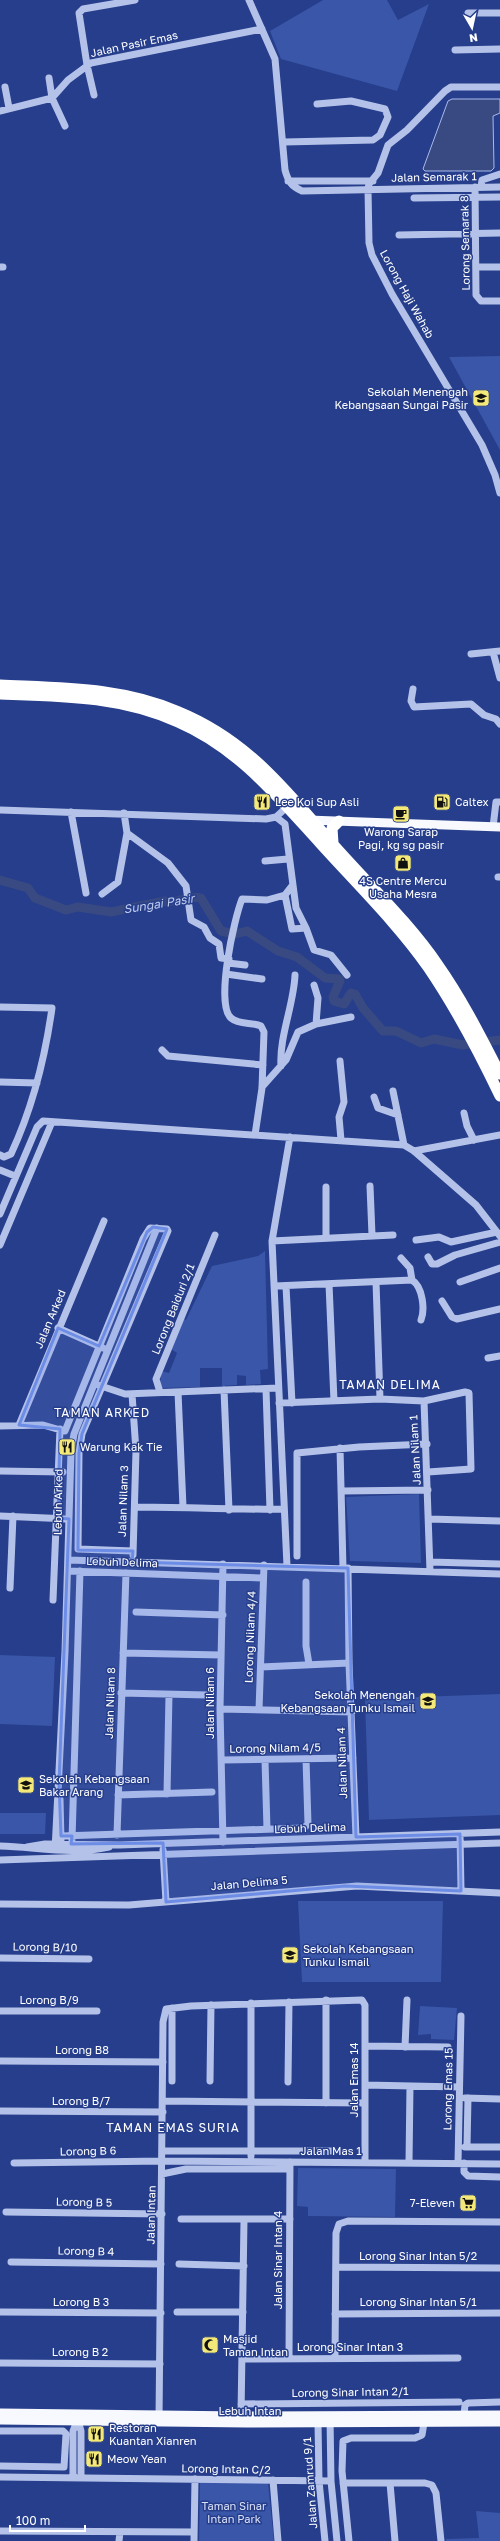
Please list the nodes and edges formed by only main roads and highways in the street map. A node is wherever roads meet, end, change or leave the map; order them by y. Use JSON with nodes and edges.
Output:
{"nodes":[{"id":1,"x":0,"y":685,"type":"edge"},
{"id":2,"x":0,"y":694,"type":"edge"},
{"id":3,"x":300,"y":820,"type":"junction"},
{"id":4,"x":312,"y":820,"type":"junction"},
{"id":5,"x":339,"y":821,"type":"junction"},
{"id":6,"x":497,"y":827,"type":"edge"},
{"id":7,"x":333,"y":843,"type":"junction"},
{"id":8,"x":470,"y":1027,"type":"junction"},
{"id":9,"x":482,"y":1049,"type":"junction"},
{"id":10,"x":500,"y":1074,"type":"edge"},
{"id":11,"x":500,"y":1096,"type":"edge"},
{"id":12,"x":0,"y":2413,"type":"edge"},
{"id":13,"x":500,"y":2415,"type":"edge"},
{"id":14,"x":77,"y":2418,"type":"junction"},
{"id":15,"x":159,"y":2418,"type":"junction"},
{"id":16,"x":330,"y":2419,"type":"junction"},
{"id":17,"x":0,"y":2420,"type":"edge"},
{"id":18,"x":500,"y":2422,"type":"edge"}],
"edges":[{"from":1,"to":4,"type":"highway"},
{"from":2,"to":3,"type":"highway"},
{"from":3,"to":4,"type":"main road"},
{"from":3,"to":8,"type":"highway"},
{"from":4,"to":5,"type":"main road"},
{"from":4,"to":7,"type":"highway"},
{"from":5,"to":6,"type":"main road"},
{"from":5,"to":7,"type":"highway"},
{"from":7,"to":8,"type":"highway"},
{"from":8,"to":9,"type":"highway"},
{"from":9,"to":10,"type":"highway"},
{"from":9,"to":11,"type":"highway"},
{"from":12,"to":14,"type":"main road","name":"Lebuh Intan"},
{"from":13,"to":16,"type":"main road","name":"Lebuh Intan"},
{"from":14,"to":15,"type":"main road","name":"Lebuh Intan"},
{"from":14,"to":17,"type":"main road","name":"Lebuh Intan"},
{"from":15,"to":16,"type":"main road","name":"Lebuh Intan"},
{"from":15,"to":16,"type":"main road","name":"Lebuh Intan"},
{"from":16,"to":18,"type":"main road","name":"Lebuh Intan"}]}
